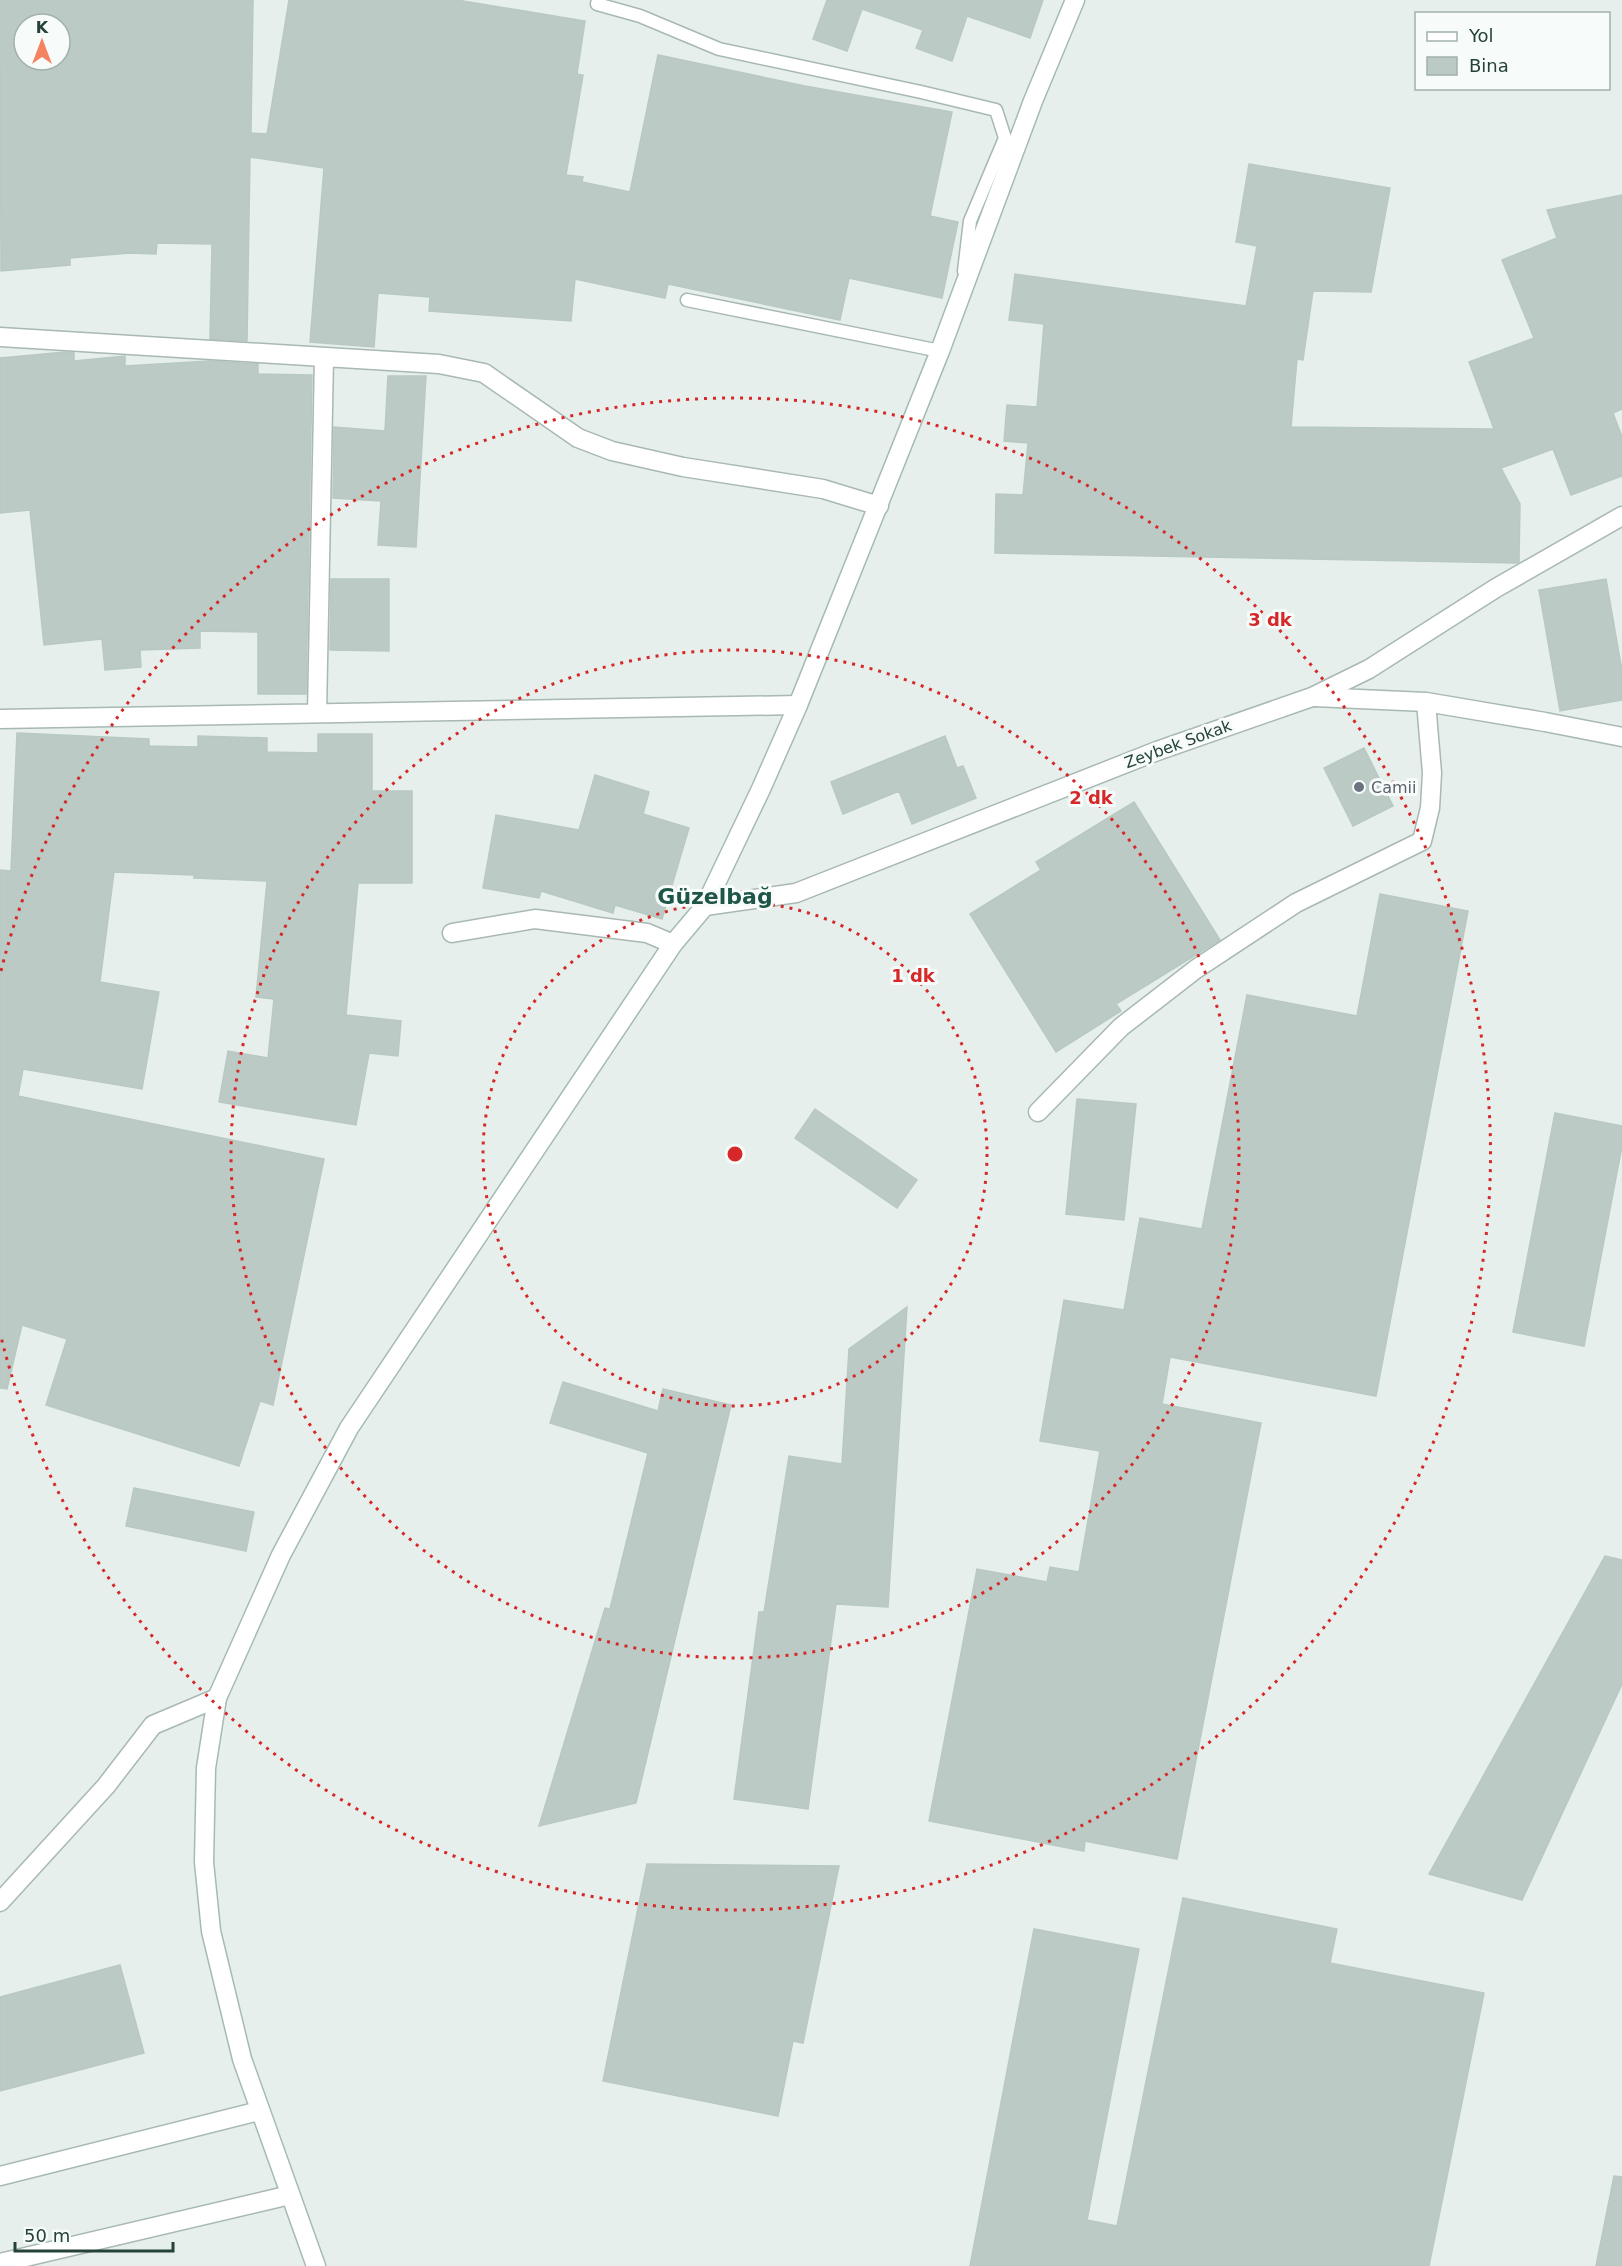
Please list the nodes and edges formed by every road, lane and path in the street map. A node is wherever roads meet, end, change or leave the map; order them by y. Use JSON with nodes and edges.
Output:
{"nodes":[{"id":1,"x":598,"y":0,"type":"edge"},
{"id":2,"x":1075,"y":0,"type":"edge"},
{"id":3,"x":961,"y":293,"type":"junction"},
{"id":4,"x":687,"y":300,"type":"dead end"},
{"id":5,"x":0,"y":337,"type":"edge"},
{"id":6,"x":940,"y":351,"type":"junction"},
{"id":7,"x":324,"y":358,"type":"junction"},
{"id":8,"x":879,"y":506,"type":"junction"},
{"id":9,"x":1622,"y":516,"type":"edge"},
{"id":10,"x":1312,"y":697,"type":"junction"},
{"id":11,"x":1426,"y":702,"type":"junction"},
{"id":12,"x":798,"y":705,"type":"junction"},
{"id":13,"x":316,"y":713,"type":"junction"},
{"id":14,"x":0,"y":719,"type":"edge"},
{"id":15,"x":1622,"y":737,"type":"edge"},
{"id":16,"x":705,"y":906,"type":"junction"},
{"id":17,"x":452,"y":933,"type":"dead end"},
{"id":18,"x":673,"y":944,"type":"junction"},
{"id":19,"x":1038,"y":1112,"type":"dead end"},
{"id":20,"x":217,"y":1698,"type":"junction"},
{"id":21,"x":0,"y":1902,"type":"edge"},
{"id":22,"x":259,"y":2111,"type":"junction"},
{"id":23,"x":0,"y":2176,"type":"edge"},
{"id":24,"x":290,"y":2195,"type":"junction"},
{"id":25,"x":0,"y":2263,"type":"edge"},
{"id":26,"x":316,"y":2266,"type":"edge"}],
"edges":[{"from":1,"to":3,"type":"lane"},
{"from":2,"to":3,"type":"street"},
{"from":3,"to":6,"type":"street"},
{"from":4,"to":6,"type":"lane"},
{"from":5,"to":7,"type":"street"},
{"from":6,"to":8,"type":"street"},
{"from":7,"to":8,"type":"street"},
{"from":7,"to":13,"type":"street"},
{"from":8,"to":12,"type":"street"},
{"from":9,"to":10,"type":"street","name":"Zeybek Sokak"},
{"from":10,"to":11,"type":"street"},
{"from":10,"to":16,"type":"street","name":"Zeybek Sokak"},
{"from":11,"to":15,"type":"street"},
{"from":11,"to":19,"type":"street"},
{"from":12,"to":13,"type":"street"},
{"from":12,"to":16,"type":"street"},
{"from":13,"to":14,"type":"street"},
{"from":16,"to":18,"type":"street"},
{"from":17,"to":18,"type":"street"},
{"from":18,"to":20,"type":"street"},
{"from":20,"to":21,"type":"street"},
{"from":20,"to":22,"type":"street"},
{"from":22,"to":23,"type":"street"},
{"from":22,"to":24,"type":"street"},
{"from":24,"to":25,"type":"street"},
{"from":24,"to":26,"type":"street"}]}
